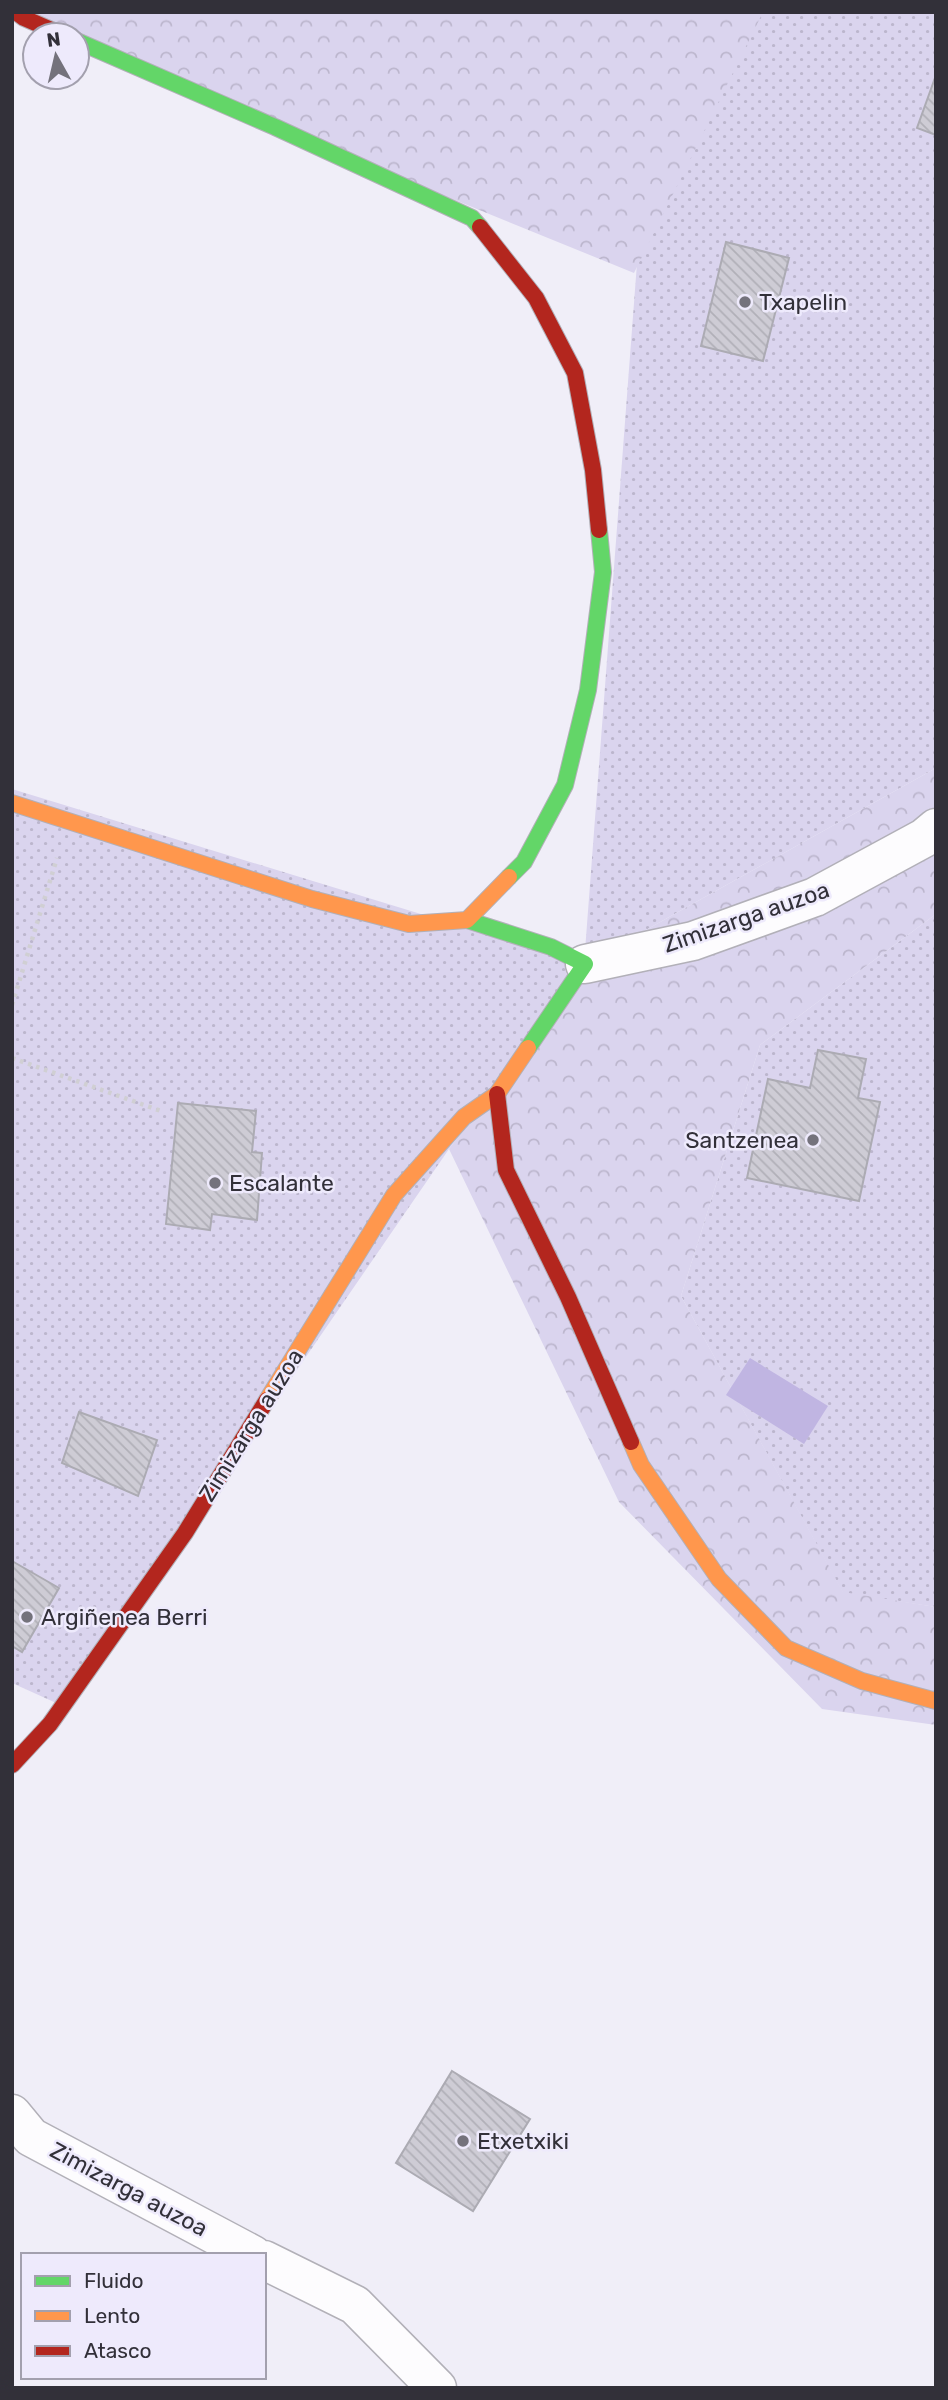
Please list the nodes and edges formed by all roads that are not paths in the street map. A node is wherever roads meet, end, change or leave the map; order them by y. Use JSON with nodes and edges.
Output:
{"nodes":[{"id":1,"x":16,"y":12,"type":"edge"},
{"id":2,"x":31,"y":21,"type":"edge"},
{"id":3,"x":91,"y":47,"type":"edge"},
{"id":4,"x":12,"y":803,"type":"edge"},
{"id":5,"x":936,"y":828,"type":"edge"},
{"id":6,"x":467,"y":920,"type":"junction"},
{"id":7,"x":584,"y":964,"type":"junction"},
{"id":8,"x":497,"y":1094,"type":"junction"},
{"id":9,"x":936,"y":1702,"type":"edge"},
{"id":10,"x":12,"y":1765,"type":"edge"},
{"id":11,"x":12,"y":2114,"type":"edge"},
{"id":12,"x":249,"y":2253,"type":"edge"},
{"id":13,"x":266,"y":2261,"type":"edge"},
{"id":14,"x":437,"y":2388,"type":"edge"}],
"edges":[{"from":1,"to":2,"type":"street"},
{"from":3,"to":6,"type":"street"},
{"from":4,"to":6,"type":"street"},
{"from":5,"to":7,"type":"street","name":"Zimizarga auzoa"},
{"from":6,"to":7,"type":"street"},
{"from":7,"to":8,"type":"street","name":"Zimizarga auzoa"},
{"from":8,"to":9,"type":"street"},
{"from":8,"to":10,"type":"street","name":"Zimizarga auzoa"},
{"from":11,"to":12,"type":"street","name":"Zimizarga auzoa"},
{"from":13,"to":14,"type":"street"}]}
